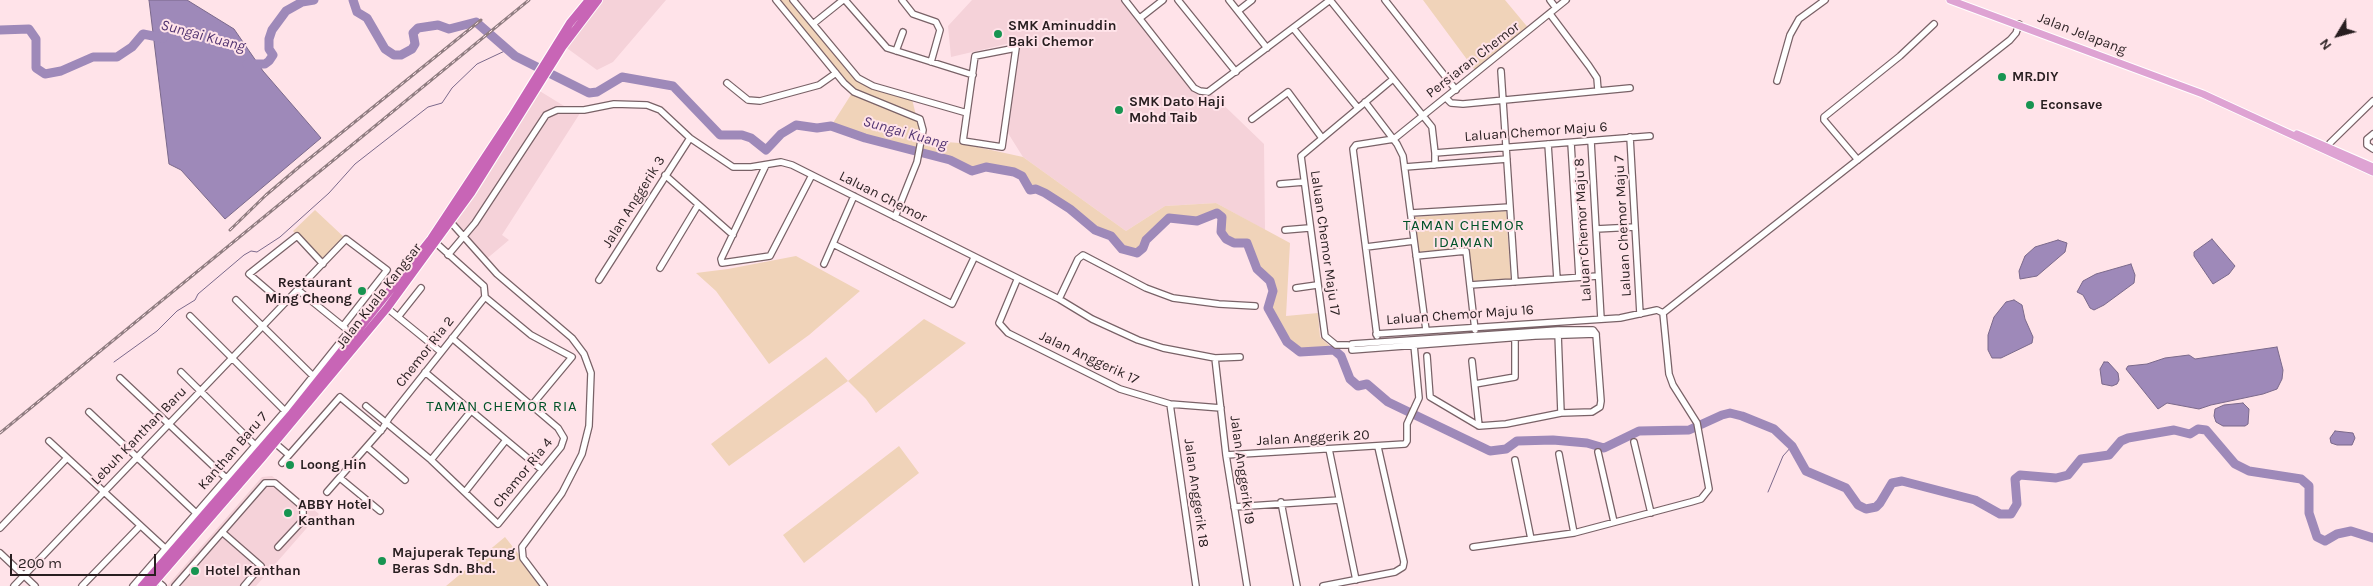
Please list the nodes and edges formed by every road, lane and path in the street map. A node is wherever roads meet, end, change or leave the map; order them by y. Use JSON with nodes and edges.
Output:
{"nodes":[{"id":1,"x":588,"y":0,"type":"edge"},
{"id":2,"x":598,"y":0,"type":"edge"},
{"id":3,"x":776,"y":0,"type":"edge"},
{"id":4,"x":793,"y":0,"type":"edge"},
{"id":5,"x":844,"y":0,"type":"edge"},
{"id":6,"x":902,"y":0,"type":"edge"},
{"id":7,"x":1125,"y":0,"type":"edge"},
{"id":8,"x":1163,"y":0,"type":"edge"},
{"id":9,"x":1178,"y":0,"type":"edge"},
{"id":10,"x":1230,"y":0,"type":"edge"},
{"id":11,"x":1252,"y":0,"type":"edge"},
{"id":12,"x":1330,"y":0,"type":"edge"},
{"id":13,"x":1385,"y":0,"type":"edge"},
{"id":14,"x":1550,"y":0,"type":"edge"},
{"id":15,"x":1566,"y":0,"type":"edge"},
{"id":16,"x":1825,"y":0,"type":"edge"},
{"id":17,"x":1950,"y":0,"type":"edge"},
{"id":18,"x":1322,"y":2,"type":"edge"},
{"id":19,"x":1556,"y":8,"type":"junction"},
{"id":20,"x":1238,"y":11,"type":"junction"},
{"id":21,"x":1550,"y":14,"type":"junction"},
{"id":22,"x":1140,"y":18,"type":"junction"},
{"id":23,"x":813,"y":24,"type":"junction"},
{"id":24,"x":1934,"y":24,"type":"dead end"},
{"id":25,"x":2019,"y":24,"type":"junction"},
{"id":26,"x":1293,"y":28,"type":"junction"},
{"id":27,"x":903,"y":32,"type":"dead end"},
{"id":28,"x":1267,"y":48,"type":"junction"},
{"id":29,"x":896,"y":51,"type":"junction"},
{"id":30,"x":931,"y":62,"type":"junction"},
{"id":31,"x":548,"y":65,"type":"junction"},
{"id":32,"x":1501,"y":71,"type":"dead end"},
{"id":33,"x":1236,"y":72,"type":"junction"},
{"id":34,"x":836,"y":73,"type":"junction"},
{"id":35,"x":973,"y":75,"type":"junction"},
{"id":36,"x":1393,"y":80,"type":"junction"},
{"id":37,"x":1777,"y":81,"type":"dead end"},
{"id":38,"x":727,"y":83,"type":"dead end"},
{"id":39,"x":1630,"y":88,"type":"dead end"},
{"id":40,"x":1456,"y":90,"type":"junction"},
{"id":41,"x":1598,"y":90,"type":"junction"},
{"id":42,"x":1446,"y":98,"type":"junction"},
{"id":43,"x":1503,"y":100,"type":"junction"},
{"id":44,"x":2373,"y":101,"type":"edge"},
{"id":45,"x":1365,"y":102,"type":"junction"},
{"id":46,"x":1358,"y":108,"type":"junction"},
{"id":47,"x":967,"y":113,"type":"junction"},
{"id":48,"x":1422,"y":116,"type":"junction"},
{"id":49,"x":1252,"y":119,"type":"dead end"},
{"id":50,"x":2373,"y":134,"type":"edge"},
{"id":51,"x":1650,"y":136,"type":"dead end"},
{"id":52,"x":690,"y":138,"type":"junction"},
{"id":53,"x":1322,"y":138,"type":"junction"},
{"id":54,"x":1630,"y":138,"type":"junction"},
{"id":55,"x":1394,"y":139,"type":"junction"},
{"id":56,"x":1591,"y":141,"type":"junction"},
{"id":57,"x":1571,"y":143,"type":"junction"},
{"id":58,"x":1548,"y":144,"type":"junction"},
{"id":59,"x":1506,"y":148,"type":"junction"},
{"id":60,"x":2373,"y":149,"type":"edge"},
{"id":61,"x":2328,"y":150,"type":"junction"},
{"id":62,"x":1435,"y":153,"type":"junction"},
{"id":63,"x":1507,"y":159,"type":"junction"},
{"id":64,"x":1858,"y":160,"type":"junction"},
{"id":65,"x":766,"y":165,"type":"junction"},
{"id":66,"x":1435,"y":165,"type":"junction"},
{"id":67,"x":2373,"y":167,"type":"edge"},
{"id":68,"x":1405,"y":168,"type":"junction"},
{"id":69,"x":2373,"y":172,"type":"edge"},
{"id":70,"x":812,"y":175,"type":"junction"},
{"id":71,"x":664,"y":176,"type":"junction"},
{"id":72,"x":1304,"y":182,"type":"junction"},
{"id":73,"x":1280,"y":184,"type":"dead end"},
{"id":74,"x":854,"y":196,"type":"junction"},
{"id":75,"x":698,"y":204,"type":"junction"},
{"id":76,"x":1510,"y":207,"type":"junction"},
{"id":77,"x":1410,"y":213,"type":"junction"},
{"id":78,"x":895,"y":217,"type":"junction"},
{"id":79,"x":449,"y":219,"type":"junction"},
{"id":80,"x":1635,"y":227,"type":"junction"},
{"id":81,"x":1310,"y":228,"type":"junction"},
{"id":82,"x":1596,"y":229,"type":"junction"},
{"id":83,"x":1285,"y":230,"type":"dead end"},
{"id":84,"x":733,"y":234,"type":"junction"},
{"id":85,"x":465,"y":236,"type":"junction"},
{"id":86,"x":1414,"y":240,"type":"junction"},
{"id":87,"x":436,"y":243,"type":"junction"},
{"id":88,"x":833,"y":244,"type":"junction"},
{"id":89,"x":1366,"y":247,"type":"junction"},
{"id":90,"x":448,"y":254,"type":"junction"},
{"id":91,"x":1416,"y":256,"type":"junction"},
{"id":92,"x":974,"y":258,"type":"junction"},
{"id":93,"x":323,"y":264,"type":"junction"},
{"id":94,"x":824,"y":264,"type":"dead end"},
{"id":95,"x":660,"y":268,"type":"dead end"},
{"id":96,"x":1598,"y":276,"type":"junction"},
{"id":97,"x":1579,"y":277,"type":"junction"},
{"id":98,"x":1557,"y":279,"type":"junction"},
{"id":99,"x":599,"y":280,"type":"dead end"},
{"id":100,"x":1017,"y":280,"type":"junction"},
{"id":101,"x":1515,"y":282,"type":"junction"},
{"id":102,"x":1317,"y":285,"type":"junction"},
{"id":103,"x":1470,"y":285,"type":"junction"},
{"id":104,"x":421,"y":288,"type":"dead end"},
{"id":105,"x":1296,"y":288,"type":"dead end"},
{"id":106,"x":298,"y":290,"type":"junction"},
{"id":107,"x":485,"y":297,"type":"junction"},
{"id":108,"x":236,"y":300,"type":"dead end"},
{"id":109,"x":1059,"y":300,"type":"junction"},
{"id":110,"x":284,"y":304,"type":"junction"},
{"id":111,"x":1255,"y":306,"type":"dead end"},
{"id":112,"x":387,"y":308,"type":"junction"},
{"id":113,"x":1663,"y":313,"type":"junction"},
{"id":114,"x":1640,"y":314,"type":"junction"},
{"id":115,"x":190,"y":316,"type":"dead end"},
{"id":116,"x":398,"y":317,"type":"junction"},
{"id":117,"x":1601,"y":318,"type":"junction"},
{"id":118,"x":263,"y":326,"type":"junction"},
{"id":119,"x":343,"y":326,"type":"junction"},
{"id":120,"x":373,"y":326,"type":"junction"},
{"id":121,"x":1475,"y":326,"type":"junction"},
{"id":122,"x":1426,"y":330,"type":"junction"},
{"id":123,"x":351,"y":333,"type":"junction"},
{"id":124,"x":1558,"y":333,"type":"junction"},
{"id":125,"x":1376,"y":334,"type":"junction"},
{"id":126,"x":1515,"y":336,"type":"junction"},
{"id":127,"x":452,"y":338,"type":"junction"},
{"id":128,"x":1476,"y":338,"type":"junction"},
{"id":129,"x":1378,"y":345,"type":"junction"},
{"id":130,"x":1414,"y":345,"type":"junction"},
{"id":131,"x":441,"y":352,"type":"junction"},
{"id":132,"x":1426,"y":356,"type":"dead end"},
{"id":133,"x":348,"y":357,"type":"junction"},
{"id":134,"x":1240,"y":357,"type":"dead end"},
{"id":135,"x":230,"y":358,"type":"junction"},
{"id":136,"x":1215,"y":358,"type":"junction"},
{"id":137,"x":1472,"y":361,"type":"dead end"},
{"id":138,"x":181,"y":372,"type":"dead end"},
{"id":139,"x":425,"y":372,"type":"junction"},
{"id":140,"x":312,"y":376,"type":"junction"},
{"id":141,"x":120,"y":378,"type":"dead end"},
{"id":142,"x":1475,"y":384,"type":"junction"},
{"id":143,"x":200,"y":390,"type":"junction"},
{"id":144,"x":1170,"y":404,"type":"junction"},
{"id":145,"x":532,"y":405,"type":"junction"},
{"id":146,"x":366,"y":406,"type":"dead end"},
{"id":147,"x":1221,"y":408,"type":"junction"},
{"id":148,"x":285,"y":411,"type":"junction"},
{"id":149,"x":470,"y":411,"type":"junction"},
{"id":150,"x":89,"y":412,"type":"dead end"},
{"id":151,"x":1561,"y":414,"type":"junction"},
{"id":152,"x":386,"y":422,"type":"junction"},
{"id":153,"x":168,"y":423,"type":"junction"},
{"id":154,"x":1479,"y":426,"type":"junction"},
{"id":155,"x":381,"y":431,"type":"junction"},
{"id":156,"x":506,"y":440,"type":"junction"},
{"id":157,"x":49,"y":442,"type":"dead end"},
{"id":158,"x":1634,"y":442,"type":"dead end"},
{"id":159,"x":275,"y":443,"type":"junction"},
{"id":160,"x":255,"y":444,"type":"junction"},
{"id":161,"x":366,"y":447,"type":"junction"},
{"id":162,"x":1378,"y":447,"type":"junction"},
{"id":163,"x":1329,"y":449,"type":"junction"},
{"id":164,"x":1598,"y":452,"type":"dead end"},
{"id":165,"x":1558,"y":454,"type":"dead end"},
{"id":166,"x":289,"y":455,"type":"junction"},
{"id":167,"x":1226,"y":455,"type":"junction"},
{"id":168,"x":137,"y":457,"type":"junction"},
{"id":169,"x":66,"y":458,"type":"junction"},
{"id":170,"x":431,"y":460,"type":"junction"},
{"id":171,"x":1515,"y":460,"type":"dead end"},
{"id":172,"x":282,"y":464,"type":"dead end"},
{"id":173,"x":542,"y":470,"type":"junction"},
{"id":174,"x":226,"y":478,"type":"junction"},
{"id":175,"x":340,"y":478,"type":"junction"},
{"id":176,"x":405,"y":480,"type":"dead end"},
{"id":177,"x":103,"y":492,"type":"junction"},
{"id":178,"x":327,"y":492,"type":"dead end"},
{"id":179,"x":465,"y":492,"type":"junction"},
{"id":180,"x":1339,"y":500,"type":"junction"},
{"id":181,"x":1281,"y":502,"type":"junction"},
{"id":182,"x":1234,"y":507,"type":"junction"},
{"id":183,"x":196,"y":512,"type":"junction"},
{"id":184,"x":380,"y":512,"type":"dead end"},
{"id":185,"x":1651,"y":513,"type":"junction"},
{"id":186,"x":1614,"y":522,"type":"junction"},
{"id":187,"x":140,"y":526,"type":"junction"},
{"id":188,"x":0,"y":528,"type":"edge"},
{"id":189,"x":222,"y":532,"type":"junction"},
{"id":190,"x":1574,"y":533,"type":"junction"},
{"id":191,"x":1531,"y":539,"type":"junction"},
{"id":192,"x":278,"y":547,"type":"dead end"},
{"id":193,"x":1473,"y":547,"type":"dead end"},
{"id":194,"x":168,"y":551,"type":"junction"},
{"id":195,"x":0,"y":553,"type":"edge"},
{"id":196,"x":24,"y":575,"type":"junction"},
{"id":197,"x":1356,"y":580,"type":"junction"},
{"id":198,"x":154,"y":583,"type":"edge"},
{"id":199,"x":14,"y":586,"type":"edge"},
{"id":200,"x":35,"y":586,"type":"edge"},
{"id":201,"x":82,"y":586,"type":"edge"},
{"id":202,"x":133,"y":586,"type":"edge"},
{"id":203,"x":142,"y":586,"type":"edge"},
{"id":204,"x":163,"y":586,"type":"edge"},
{"id":205,"x":175,"y":586,"type":"edge"},
{"id":206,"x":244,"y":586,"type":"edge"},
{"id":207,"x":544,"y":586,"type":"edge"},
{"id":208,"x":1196,"y":586,"type":"edge"},
{"id":209,"x":1247,"y":586,"type":"edge"},
{"id":210,"x":1296,"y":586,"type":"edge"},
{"id":211,"x":1323,"y":586,"type":"edge"}],
"edges":[{"from":1,"to":31,"type":"highway","name":"Jalan Kuala Kangsar"},
{"from":2,"to":31,"type":"highway","name":"Jalan Kuala Kangsar"},
{"from":3,"to":34,"type":"street"},
{"from":4,"to":23,"type":"street"},
{"from":5,"to":23,"type":"street"},
{"from":5,"to":29,"type":"street"},
{"from":6,"to":30,"type":"street"},
{"from":7,"to":22,"type":"street"},
{"from":8,"to":22,"type":"street"},
{"from":9,"to":33,"type":"street"},
{"from":10,"to":20,"type":"street"},
{"from":11,"to":20,"type":"street"},
{"from":12,"to":18,"type":"street"},
{"from":12,"to":36,"type":"street"},
{"from":13,"to":40,"type":"street"},
{"from":14,"to":19,"type":"street"},
{"from":15,"to":19,"type":"street","name":"Persiaran Chemor"},
{"from":16,"to":37,"type":"street"},
{"from":17,"to":25,"type":"main road","name":"Jalan Jelapang"},
{"from":18,"to":26,"type":"street"},
{"from":19,"to":21,"type":"street","name":"Persiaran Chemor"},
{"from":20,"to":28,"type":"street"},
{"from":21,"to":40,"type":"street","name":"Persiaran Chemor"},
{"from":21,"to":41,"type":"street"},
{"from":22,"to":33,"type":"street"},
{"from":23,"to":47,"type":"street"},
{"from":24,"to":64,"type":"street"},
{"from":25,"to":61,"type":"main road","name":"Jalan Jelapang"},
{"from":25,"to":64,"type":"street"},
{"from":26,"to":28,"type":"street"},
{"from":26,"to":46,"type":"street"},
{"from":27,"to":29,"type":"street"},
{"from":28,"to":33,"type":"street"},
{"from":29,"to":30,"type":"street"},
{"from":30,"to":35,"type":"street"},
{"from":31,"to":79,"type":"highway","name":"Jalan Kuala Kangsar"},
{"from":32,"to":43,"type":"street"},
{"from":34,"to":38,"type":"street"},
{"from":34,"to":78,"type":"street"},
{"from":35,"to":47,"type":"street"},
{"from":35,"to":47,"type":"street"},
{"from":36,"to":45,"type":"street"},
{"from":36,"to":48,"type":"street"},
{"from":39,"to":41,"type":"street"},
{"from":40,"to":42,"type":"street","name":"Persiaran Chemor"},
{"from":41,"to":43,"type":"street"},
{"from":42,"to":43,"type":"street"},
{"from":42,"to":48,"type":"street","name":"Persiaran Chemor"},
{"from":43,"to":59,"type":"street"},
{"from":44,"to":61,"type":"street"},
{"from":45,"to":46,"type":"street"},
{"from":45,"to":55,"type":"street"},
{"from":46,"to":53,"type":"street"},
{"from":48,"to":55,"type":"street","name":"Persiaran Chemor"},
{"from":48,"to":62,"type":"street"},
{"from":49,"to":53,"type":"street"},
{"from":50,"to":60,"type":"street"},
{"from":51,"to":54,"type":"street","name":"Laluan Chemor Maju 6"},
{"from":52,"to":65,"type":"street","name":"Laluan Chemor"},
{"from":52,"to":71,"type":"street","name":"Jalan Anggerik 3"},
{"from":52,"to":85,"type":"street","name":"Laluan Chemor"},
{"from":53,"to":72,"type":"street","name":"Laluan Chemor Maju 17"},
{"from":54,"to":56,"type":"street","name":"Laluan Chemor Maju 6"},
{"from":54,"to":80,"type":"street","name":"Laluan Chemor Maju 7"},
{"from":55,"to":68,"type":"street"},
{"from":55,"to":89,"type":"street","name":"Laluan Chemor Maju 16"},
{"from":56,"to":57,"type":"street","name":"Laluan Chemor Maju 6"},
{"from":56,"to":82,"type":"street","name":"Laluan Chemor Maju 8"},
{"from":57,"to":58,"type":"street","name":"Laluan Chemor Maju 6"},
{"from":57,"to":97,"type":"street"},
{"from":58,"to":59,"type":"street","name":"Laluan Chemor Maju 6"},
{"from":58,"to":98,"type":"street"},
{"from":59,"to":62,"type":"street","name":"Laluan Chemor Maju 6"},
{"from":59,"to":63,"type":"street"},
{"from":61,"to":67,"type":"main road","name":"Jalan Jelapang"},
{"from":61,"to":69,"type":"main road","name":"Jalan Jelapang"},
{"from":62,"to":66,"type":"street"},
{"from":63,"to":66,"type":"street"},
{"from":63,"to":76,"type":"street"},
{"from":64,"to":113,"type":"street"},
{"from":65,"to":70,"type":"street","name":"Laluan Chemor"},
{"from":65,"to":84,"type":"street"},
{"from":66,"to":68,"type":"street"},
{"from":68,"to":77,"type":"street"},
{"from":70,"to":74,"type":"street","name":"Laluan Chemor"},
{"from":70,"to":84,"type":"street"},
{"from":71,"to":75,"type":"street"},
{"from":71,"to":99,"type":"street","name":"Jalan Anggerik 3"},
{"from":72,"to":73,"type":"street"},
{"from":72,"to":81,"type":"street","name":"Laluan Chemor Maju 17"},
{"from":74,"to":78,"type":"street","name":"Laluan Chemor"},
{"from":74,"to":88,"type":"street"},
{"from":75,"to":84,"type":"street"},
{"from":75,"to":95,"type":"street"},
{"from":76,"to":77,"type":"street"},
{"from":76,"to":101,"type":"street"},
{"from":77,"to":86,"type":"street"},
{"from":78,"to":92,"type":"street","name":"Laluan Chemor"},
{"from":79,"to":85,"type":"street"},
{"from":79,"to":87,"type":"highway","name":"Jalan Kuala Kangsar"},
{"from":79,"to":123,"type":"highway","name":"Jalan Kuala Kangsar"},
{"from":80,"to":82,"type":"street"},
{"from":80,"to":114,"type":"street","name":"Laluan Chemor Maju 7"},
{"from":81,"to":83,"type":"street"},
{"from":81,"to":102,"type":"street","name":"Laluan Chemor Maju 17"},
{"from":82,"to":96,"type":"street","name":"Laluan Chemor Maju 8"},
{"from":85,"to":90,"type":"street"},
{"from":85,"to":207,"type":"street"},
{"from":86,"to":89,"type":"street"},
{"from":86,"to":91,"type":"street"},
{"from":87,"to":90,"type":"street"},
{"from":87,"to":112,"type":"highway","name":"Jalan Kuala Kangsar"},
{"from":88,"to":92,"type":"street"},
{"from":88,"to":94,"type":"street"},
{"from":89,"to":125,"type":"street","name":"Laluan Chemor Maju 16"},
{"from":90,"to":107,"type":"street"},
{"from":91,"to":103,"type":"street"},
{"from":91,"to":122,"type":"street"},
{"from":92,"to":100,"type":"street","name":"Laluan Chemor"},
{"from":93,"to":106,"type":"street","name":"Lebuh Kanthan Baru"},
{"from":93,"to":110,"type":"street"},
{"from":93,"to":119,"type":"street","name":"Lebuh Kanthan Baru"},
{"from":96,"to":97,"type":"street"},
{"from":96,"to":117,"type":"street","name":"Laluan Chemor Maju 8"},
{"from":97,"to":98,"type":"street"},
{"from":98,"to":101,"type":"street"},
{"from":100,"to":109,"type":"street","name":"Laluan Chemor"},
{"from":100,"to":144,"type":"street","name":"Jalan Anggerik 17"},
{"from":101,"to":103,"type":"street"},
{"from":102,"to":105,"type":"street"},
{"from":102,"to":129,"type":"street","name":"Laluan Chemor Maju 17"},
{"from":103,"to":121,"type":"street"},
{"from":104,"to":116,"type":"street"},
{"from":106,"to":110,"type":"street","name":"Lebuh Kanthan Baru"},
{"from":106,"to":119,"type":"street"},
{"from":107,"to":127,"type":"street","name":"Chemor Ria 2"},
{"from":107,"to":145,"type":"street"},
{"from":108,"to":118,"type":"street"},
{"from":109,"to":111,"type":"street"},
{"from":109,"to":136,"type":"street","name":"Laluan Chemor"},
{"from":110,"to":118,"type":"street","name":"Lebuh Kanthan Baru"},
{"from":112,"to":116,"type":"street"},
{"from":112,"to":120,"type":"highway","name":"Jalan Kuala Kangsar"},
{"from":113,"to":114,"type":"street","name":"Laluan Chemor Maju 16"},
{"from":113,"to":185,"type":"street"},
{"from":114,"to":117,"type":"street","name":"Laluan Chemor Maju 16"},
{"from":115,"to":135,"type":"street"},
{"from":116,"to":131,"type":"street"},
{"from":117,"to":121,"type":"street","name":"Laluan Chemor Maju 16"},
{"from":118,"to":135,"type":"street","name":"Lebuh Kanthan Baru"},
{"from":118,"to":140,"type":"street"},
{"from":119,"to":123,"type":"street"},
{"from":120,"to":123,"type":"highway"},
{"from":120,"to":133,"type":"highway","name":"Jalan Kuala Kangsar"},
{"from":121,"to":122,"type":"street","name":"Laluan Chemor Maju 16"},
{"from":121,"to":128,"type":"street"},
{"from":122,"to":125,"type":"street","name":"Laluan Chemor Maju 16"},
{"from":123,"to":133,"type":"highway"},
{"from":123,"to":140,"type":"street","name":"Kanthan Baru 7"},
{"from":123,"to":194,"type":"highway","name":"Jalan Kuala Kangsar"},
{"from":124,"to":126,"type":"street"},
{"from":124,"to":151,"type":"street"},
{"from":124,"to":151,"type":"street"},
{"from":125,"to":129,"type":"street"},
{"from":126,"to":128,"type":"street"},
{"from":126,"to":142,"type":"street"},
{"from":127,"to":131,"type":"street","name":"Chemor Ria 2"},
{"from":127,"to":145,"type":"street","name":"Chemor Ria 4"},
{"from":128,"to":129,"type":"street"},
{"from":128,"to":130,"type":"street"},
{"from":129,"to":130,"type":"street"},
{"from":130,"to":162,"type":"street","name":"Jalan Anggerik 20"},
{"from":131,"to":139,"type":"street","name":"Chemor Ria 2"},
{"from":132,"to":154,"type":"street"},
{"from":133,"to":159,"type":"highway","name":"Jalan Kuala Kangsar"},
{"from":134,"to":136,"type":"street","name":"Laluan Chemor"},
{"from":135,"to":143,"type":"street","name":"Lebuh Kanthan Baru"},
{"from":135,"to":148,"type":"street"},
{"from":136,"to":147,"type":"street","name":"Jalan Anggerik 19"},
{"from":137,"to":142,"type":"street"},
{"from":138,"to":143,"type":"street"},
{"from":139,"to":149,"type":"street"},
{"from":139,"to":152,"type":"street","name":"Chemor Ria 2"},
{"from":140,"to":148,"type":"street","name":"Kanthan Baru 7"},
{"from":141,"to":153,"type":"street"},
{"from":142,"to":154,"type":"street"},
{"from":143,"to":153,"type":"street","name":"Lebuh Kanthan Baru"},
{"from":143,"to":160,"type":"street"},
{"from":144,"to":147,"type":"street","name":"Jalan Anggerik 17"},
{"from":144,"to":208,"type":"street","name":"Jalan Anggerik 18"},
{"from":145,"to":173,"type":"street","name":"Chemor Ria 4"},
{"from":146,"to":152,"type":"street"},
{"from":147,"to":167,"type":"street","name":"Jalan Anggerik 19"},
{"from":148,"to":160,"type":"street","name":"Kanthan Baru 7"},
{"from":149,"to":156,"type":"street"},
{"from":149,"to":170,"type":"street"},
{"from":150,"to":168,"type":"street"},
{"from":151,"to":154,"type":"street"},
{"from":152,"to":155,"type":"street","name":"Chemor Ria 2"},
{"from":152,"to":170,"type":"street"},
{"from":153,"to":168,"type":"street","name":"Lebuh Kanthan Baru"},
{"from":153,"to":174,"type":"street"},
{"from":155,"to":161,"type":"street","name":"Chemor Ria 2"},
{"from":155,"to":166,"type":"street"},
{"from":156,"to":173,"type":"street"},
{"from":156,"to":179,"type":"street"},
{"from":157,"to":169,"type":"street"},
{"from":158,"to":185,"type":"street"},
{"from":159,"to":166,"type":"street"},
{"from":159,"to":198,"type":"highway","name":"Jalan Kuala Kangsar"},
{"from":160,"to":174,"type":"street","name":"Kanthan Baru 7"},
{"from":161,"to":175,"type":"street","name":"Chemor Ria 2"},
{"from":161,"to":176,"type":"street"},
{"from":162,"to":163,"type":"street","name":"Jalan Anggerik 20"},
{"from":162,"to":197,"type":"street"},
{"from":163,"to":167,"type":"street","name":"Jalan Anggerik 20"},
{"from":163,"to":180,"type":"street"},
{"from":164,"to":186,"type":"street"},
{"from":165,"to":190,"type":"street"},
{"from":166,"to":172,"type":"street"},
{"from":167,"to":182,"type":"street","name":"Jalan Anggerik 19"},
{"from":168,"to":177,"type":"street","name":"Lebuh Kanthan Baru"},
{"from":168,"to":183,"type":"street"},
{"from":169,"to":177,"type":"street"},
{"from":169,"to":188,"type":"street"},
{"from":170,"to":179,"type":"street"},
{"from":171,"to":191,"type":"street"},
{"from":173,"to":179,"type":"street","name":"Chemor Ria 4"},
{"from":174,"to":183,"type":"street","name":"Kanthan Baru 7"},
{"from":175,"to":178,"type":"street","name":"Chemor Ria 2"},
{"from":175,"to":184,"type":"street"},
{"from":177,"to":187,"type":"street"},
{"from":177,"to":196,"type":"street","name":"Lebuh Kanthan Baru"},
{"from":180,"to":181,"type":"street"},
{"from":180,"to":197,"type":"street"},
{"from":181,"to":182,"type":"street"},
{"from":181,"to":210,"type":"street"},
{"from":182,"to":209,"type":"street","name":"Jalan Anggerik 19"},
{"from":183,"to":194,"type":"street","name":"Kanthan Baru 7"},
{"from":185,"to":186,"type":"street"},
{"from":186,"to":190,"type":"street"},
{"from":187,"to":194,"type":"street"},
{"from":187,"to":201,"type":"street"},
{"from":189,"to":192,"type":"street"},
{"from":189,"to":205,"type":"street"},
{"from":189,"to":206,"type":"street"},
{"from":190,"to":191,"type":"street"},
{"from":191,"to":193,"type":"street"},
{"from":194,"to":202,"type":"street","name":"Kanthan Baru 7"},
{"from":194,"to":203,"type":"highway","name":"Jalan Kuala Kangsar"},
{"from":195,"to":196,"type":"street"},
{"from":196,"to":199,"type":"street","name":"Lebuh Kanthan Baru"},
{"from":196,"to":200,"type":"street"},
{"from":197,"to":211,"type":"street"},
{"from":198,"to":204,"type":"street"}]}
